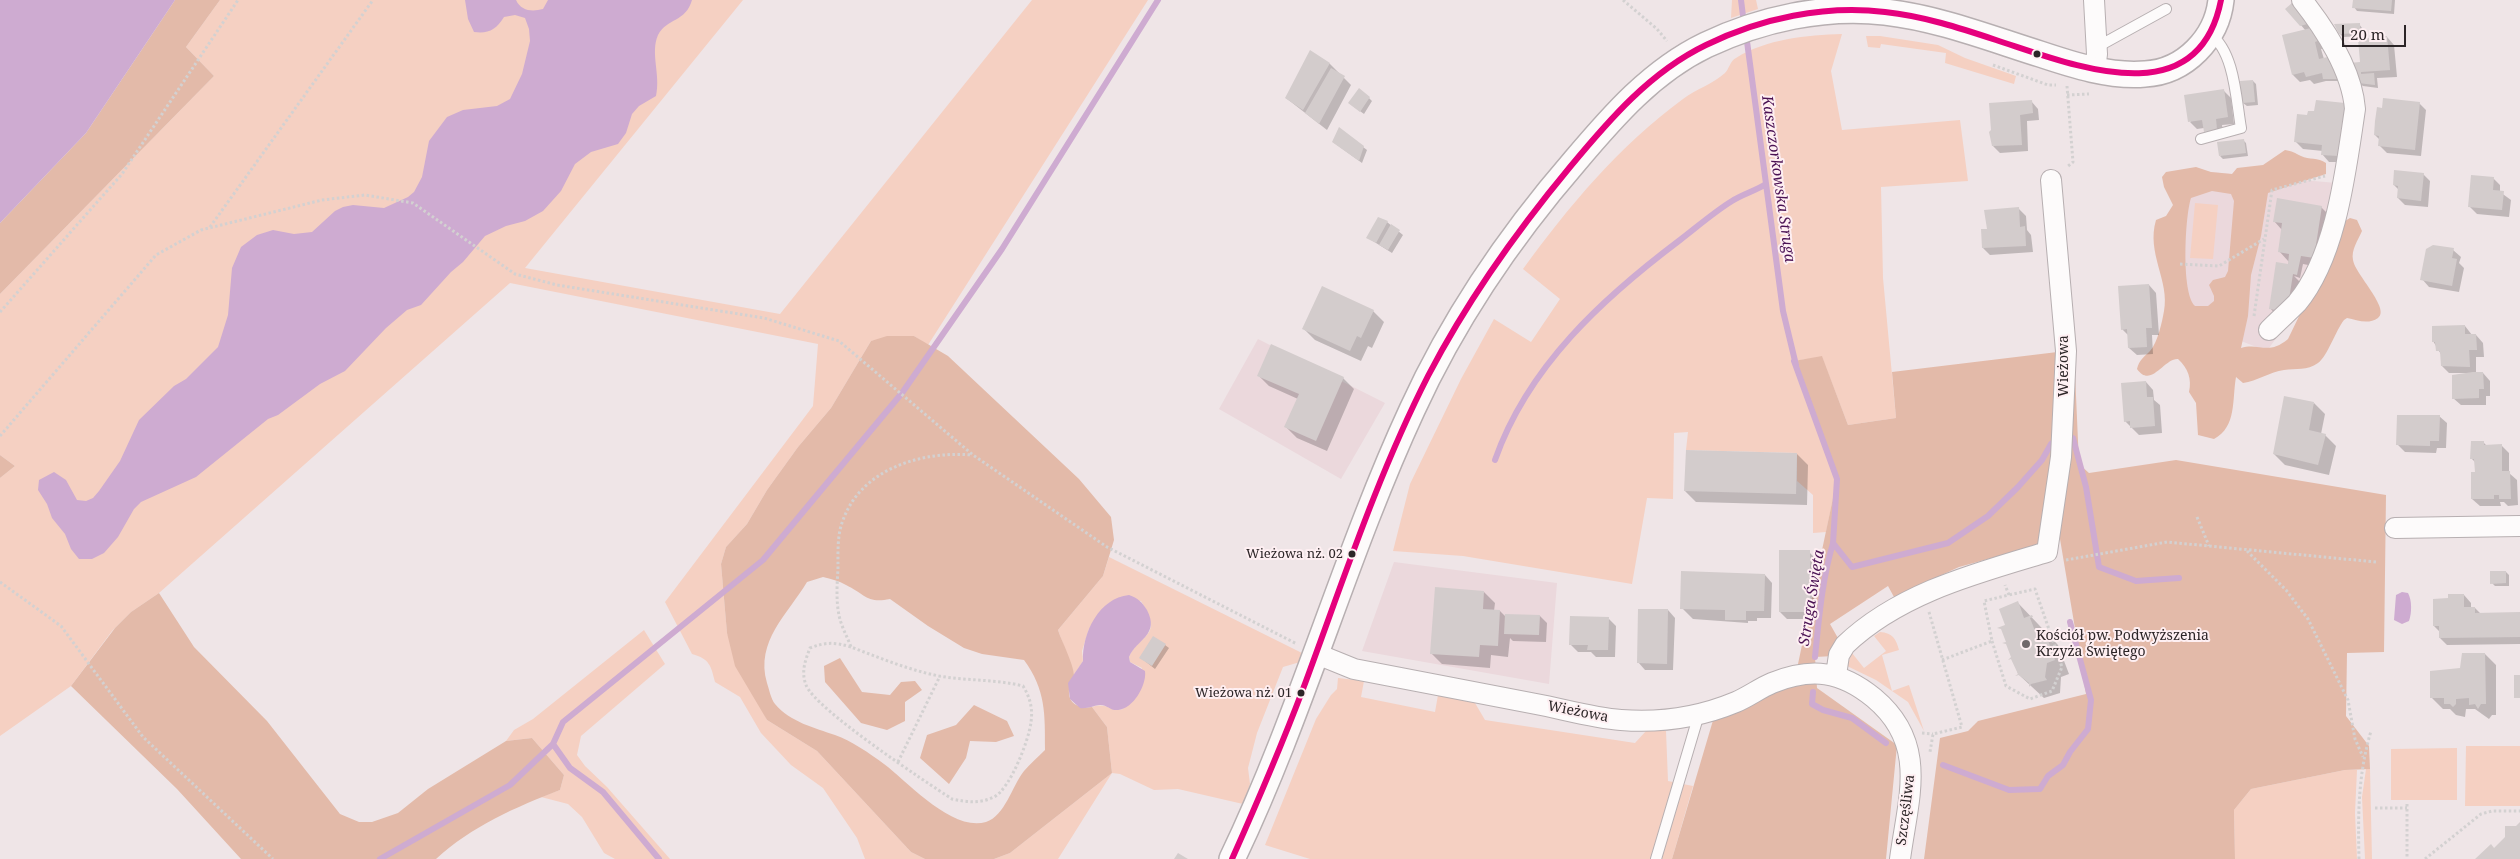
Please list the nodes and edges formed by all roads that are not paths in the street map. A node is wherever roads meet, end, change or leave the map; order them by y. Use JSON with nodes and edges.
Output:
{"nodes":[{"id":1,"x":2094,"y":0,"type":"edge"},
{"id":2,"x":2221,"y":0,"type":"edge"},
{"id":3,"x":2302,"y":0,"type":"edge"},
{"id":4,"x":2166,"y":9,"type":"dead end"},
{"id":5,"x":2210,"y":34,"type":"junction"},
{"id":6,"x":2096,"y":58,"type":"junction"},
{"id":7,"x":2202,"y":139,"type":"dead end"},
{"id":8,"x":2050,"y":180,"type":"road end"},
{"id":9,"x":2269,"y":330,"type":"road end"},
{"id":10,"x":2520,"y":526,"type":"edge"},
{"id":11,"x":2395,"y":528,"type":"dead end"},
{"id":12,"x":1317,"y":654,"type":"junction"},
{"id":13,"x":1836,"y":675,"type":"junction"},
{"id":14,"x":1699,"y":714,"type":"junction"},
{"id":15,"x":1232,"y":859,"type":"edge"},
{"id":16,"x":1656,"y":859,"type":"edge"},
{"id":17,"x":1900,"y":859,"type":"edge"}],
"edges":[{"from":1,"to":6,"type":"street"},
{"from":2,"to":5,"type":"street"},
{"from":3,"to":9,"type":"street"},
{"from":4,"to":6,"type":"lane"},
{"from":5,"to":6,"type":"street"},
{"from":5,"to":7,"type":"lane"},
{"from":6,"to":12,"type":"street"},
{"from":8,"to":13,"type":"street","name":"Wieżowa"},
{"from":10,"to":11,"type":"street"},
{"from":12,"to":14,"type":"street","name":"Wieżowa"},
{"from":12,"to":15,"type":"street"},
{"from":13,"to":14,"type":"street","name":"Wieżowa"},
{"from":13,"to":17,"type":"street","name":"Szczęśliwa"},
{"from":14,"to":16,"type":"lane"}]}
